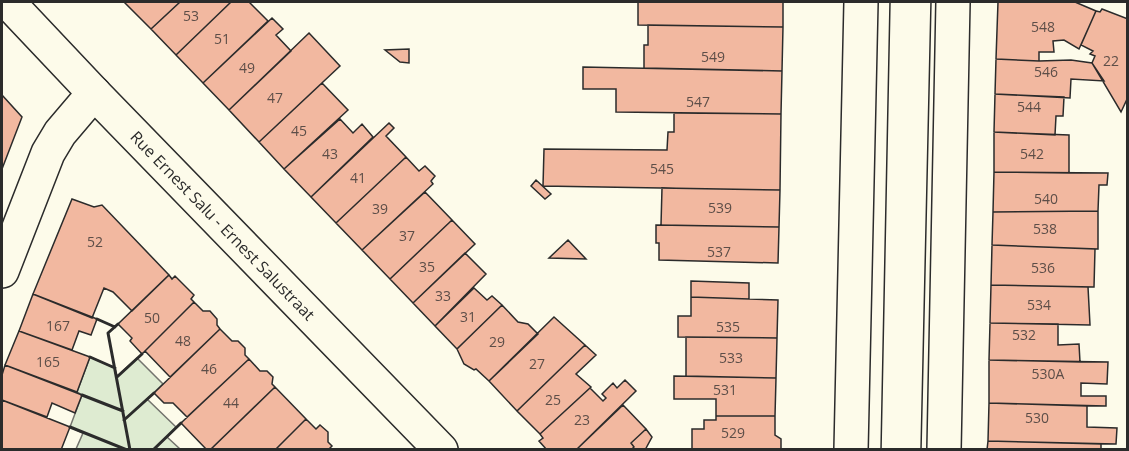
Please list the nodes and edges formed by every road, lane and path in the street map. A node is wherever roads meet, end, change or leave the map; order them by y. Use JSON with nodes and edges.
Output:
{"nodes":[{"id":1,"x":8,"y":2,"type":"edge"},
{"id":2,"x":861,"y":2,"type":"edge"},
{"id":3,"x":953,"y":2,"type":"edge"},
{"id":4,"x":94,"y":93,"type":"junction"},
{"id":5,"x":2,"y":271,"type":"edge"},
{"id":6,"x":441,"y":450,"type":"edge"},
{"id":7,"x":850,"y":450,"type":"edge"},
{"id":8,"x":944,"y":450,"type":"edge"}],
"edges":[{"from":1,"to":4,"type":"main road","name":"Rue Ernest Salu - Ernest Salustraat"},
{"from":2,"to":7,"type":"main road"},
{"from":3,"to":8,"type":"main road"},
{"from":4,"to":5,"type":"main road"},
{"from":4,"to":6,"type":"main road","name":"Rue Ernest Salu - Ernest Salustraat"}]}
